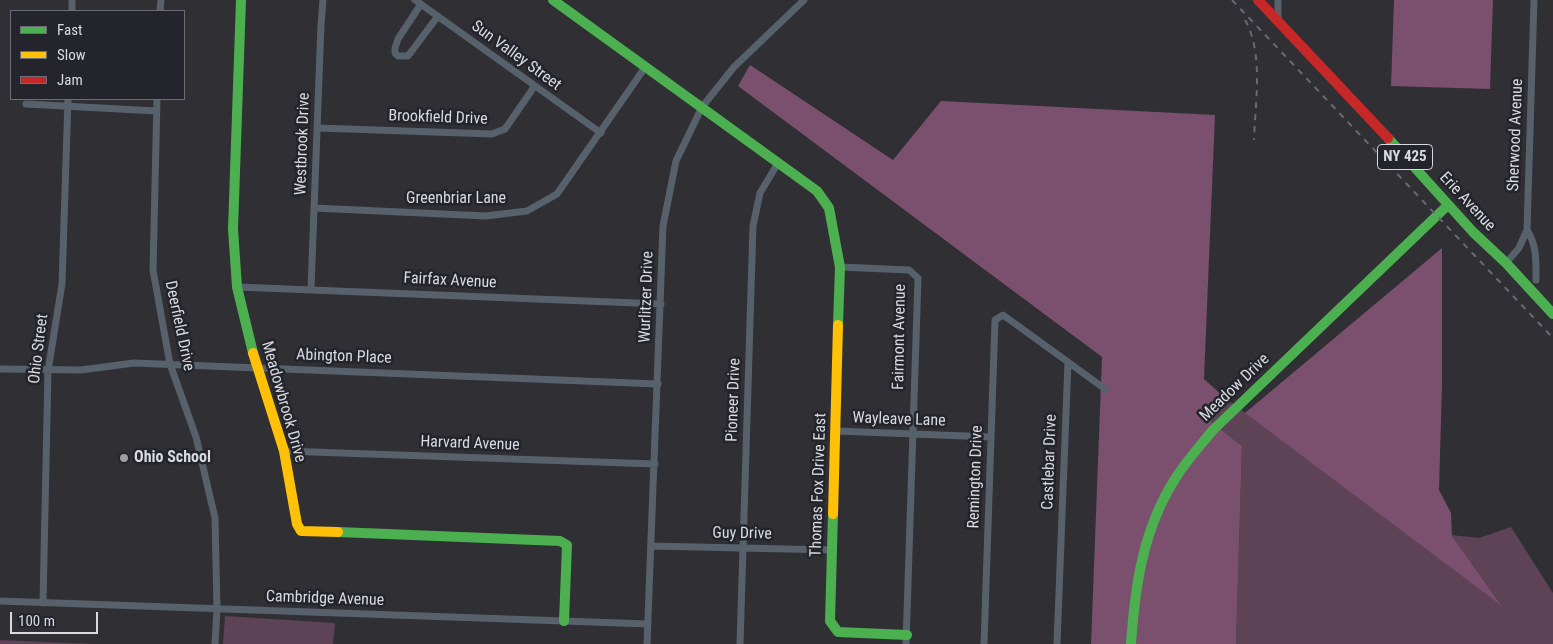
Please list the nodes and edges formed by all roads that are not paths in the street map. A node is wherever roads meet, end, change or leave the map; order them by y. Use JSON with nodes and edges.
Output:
{"nodes":[{"id":1,"x":241,"y":0,"type":"edge"},
{"id":2,"x":323,"y":0,"type":"edge"},
{"id":3,"x":553,"y":0,"type":"edge"},
{"id":4,"x":804,"y":0,"type":"edge"},
{"id":5,"x":1258,"y":0,"type":"edge"},
{"id":6,"x":1278,"y":0,"type":"edge"},
{"id":7,"x":1534,"y":0,"type":"edge"},
{"id":8,"x":418,"y":2,"type":"edge"},
{"id":9,"x":438,"y":16,"type":"junction"},
{"id":10,"x":1278,"y":21,"type":"junction"},
{"id":11,"x":646,"y":66,"type":"junction"},
{"id":12,"x":534,"y":87,"type":"junction"},
{"id":13,"x":157,"y":100,"type":"edge"},
{"id":14,"x":68,"y":102,"type":"edge"},
{"id":15,"x":26,"y":104,"type":"dead end"},
{"id":16,"x":702,"y":108,"type":"junction"},
{"id":17,"x":157,"y":111,"type":"junction"},
{"id":18,"x":318,"y":128,"type":"junction"},
{"id":19,"x":601,"y":134,"type":"junction"},
{"id":20,"x":778,"y":163,"type":"junction"},
{"id":21,"x":1448,"y":206,"type":"junction"},
{"id":22,"x":314,"y":208,"type":"junction"},
{"id":23,"x":1527,"y":230,"type":"junction"},
{"id":24,"x":1506,"y":263,"type":"junction"},
{"id":25,"x":840,"y":267,"type":"junction"},
{"id":26,"x":1536,"y":280,"type":"dead end"},
{"id":27,"x":236,"y":287,"type":"junction"},
{"id":28,"x":311,"y":289,"type":"junction"},
{"id":29,"x":662,"y":304,"type":"junction"},
{"id":30,"x":1553,"y":314,"type":"edge"},
{"id":31,"x":1068,"y":362,"type":"junction"},
{"id":32,"x":170,"y":364,"type":"junction"},
{"id":33,"x":257,"y":367,"type":"junction"},
{"id":34,"x":0,"y":369,"type":"edge"},
{"id":35,"x":48,"y":371,"type":"junction"},
{"id":36,"x":658,"y":384,"type":"junction"},
{"id":37,"x":1105,"y":389,"type":"dead end"},
{"id":38,"x":836,"y":431,"type":"junction"},
{"id":39,"x":913,"y":434,"type":"junction"},
{"id":40,"x":991,"y":437,"type":"junction"},
{"id":41,"x":284,"y":450,"type":"junction"},
{"id":42,"x":655,"y":464,"type":"junction"},
{"id":43,"x":651,"y":546,"type":"junction"},
{"id":44,"x":742,"y":548,"type":"junction"},
{"id":45,"x":832,"y":550,"type":"junction"},
{"id":46,"x":0,"y":601,"type":"edge"},
{"id":47,"x":43,"y":603,"type":"junction"},
{"id":48,"x":217,"y":609,"type":"junction"},
{"id":49,"x":564,"y":621,"type":"junction"},
{"id":50,"x":648,"y":624,"type":"junction"},
{"id":51,"x":906,"y":639,"type":"edge"},
{"id":52,"x":215,"y":644,"type":"edge"},
{"id":53,"x":647,"y":644,"type":"edge"},
{"id":54,"x":740,"y":644,"type":"edge"},
{"id":55,"x":984,"y":644,"type":"edge"},
{"id":56,"x":1057,"y":644,"type":"edge"},
{"id":57,"x":1131,"y":644,"type":"edge"}],
"edges":[{"from":1,"to":27,"type":"street","name":"Meadowbrook Drive"},
{"from":2,"to":18,"type":"street","name":"Westbrook Drive"},
{"from":3,"to":11,"type":"street"},
{"from":4,"to":16,"type":"street","name":"Wurlitzer Drive"},
{"from":5,"to":10,"type":"street","name":"Erie Avenue","number":"NY 425"},
{"from":6,"to":10,"type":"street"},
{"from":7,"to":23,"type":"street","name":"Sherwood Avenue"},
{"from":8,"to":9,"type":"street","name":"Sun Valley Street"},
{"from":8,"to":9,"type":"street"},
{"from":9,"to":12,"type":"street","name":"Sun Valley Street"},
{"from":10,"to":21,"type":"street","name":"Erie Avenue","number":"NY 425"},
{"from":11,"to":16,"type":"street"},
{"from":11,"to":19,"type":"street","name":"Greenbriar Lane"},
{"from":12,"to":18,"type":"street","name":"Brookfield Drive"},
{"from":12,"to":19,"type":"street","name":"Sun Valley Street"},
{"from":13,"to":17,"type":"street","name":"Deerfield Drive"},
{"from":14,"to":15,"type":"street"},
{"from":14,"to":17,"type":"street"},
{"from":14,"to":35,"type":"street","name":"Ohio Street"},
{"from":16,"to":20,"type":"street"},
{"from":16,"to":29,"type":"street","name":"Wurlitzer Drive"},
{"from":17,"to":32,"type":"street","name":"Deerfield Drive"},
{"from":18,"to":22,"type":"street","name":"Westbrook Drive"},
{"from":19,"to":22,"type":"street","name":"Greenbriar Lane"},
{"from":20,"to":25,"type":"street"},
{"from":20,"to":44,"type":"street","name":"Pioneer Drive"},
{"from":21,"to":24,"type":"street","name":"Erie Avenue","number":"NY 425"},
{"from":21,"to":57,"type":"street","name":"Meadow Drive"},
{"from":22,"to":28,"type":"street","name":"Westbrook Drive"},
{"from":23,"to":24,"type":"street","name":"Sherwood Avenue"},
{"from":23,"to":26,"type":"street"},
{"from":24,"to":30,"type":"street","name":"Erie Avenue","number":"NY 425"},
{"from":25,"to":38,"type":"street","name":"Thomas Fox Drive East"},
{"from":25,"to":39,"type":"street","name":"Fairmont Avenue"},
{"from":27,"to":28,"type":"street","name":"Fairfax Avenue"},
{"from":27,"to":33,"type":"street","name":"Meadowbrook Drive"},
{"from":28,"to":29,"type":"street","name":"Fairfax Avenue"},
{"from":29,"to":36,"type":"street","name":"Wurlitzer Drive"},
{"from":31,"to":37,"type":"street"},
{"from":31,"to":40,"type":"street","name":"Remington Drive"},
{"from":31,"to":56,"type":"street","name":"Castlebar Drive"},
{"from":32,"to":33,"type":"street","name":"Abington Place"},
{"from":32,"to":35,"type":"street","name":"Abington Place"},
{"from":32,"to":48,"type":"street","name":"Deerfield Drive"},
{"from":33,"to":36,"type":"street","name":"Abington Place"},
{"from":33,"to":41,"type":"street","name":"Meadowbrook Drive"},
{"from":34,"to":35,"type":"street","name":"Abington Place"},
{"from":35,"to":47,"type":"street","name":"Ohio Street"},
{"from":36,"to":42,"type":"street","name":"Wurlitzer Drive"},
{"from":38,"to":39,"type":"street","name":"Wayleave Lane"},
{"from":38,"to":45,"type":"street","name":"Thomas Fox Drive East"},
{"from":39,"to":40,"type":"street","name":"Wayleave Lane"},
{"from":39,"to":51,"type":"street","name":"Fairmont Avenue"},
{"from":40,"to":55,"type":"street","name":"Remington Drive"},
{"from":41,"to":42,"type":"street","name":"Harvard Avenue"},
{"from":41,"to":49,"type":"street","name":"Meadowbrook Drive"},
{"from":42,"to":43,"type":"street","name":"Wurlitzer Drive"},
{"from":43,"to":44,"type":"street","name":"Guy Drive"},
{"from":43,"to":50,"type":"street","name":"Wurlitzer Drive"},
{"from":44,"to":45,"type":"street","name":"Guy Drive"},
{"from":44,"to":54,"type":"street","name":"Pioneer Drive"},
{"from":45,"to":51,"type":"street","name":"Thomas Fox Drive East"},
{"from":46,"to":47,"type":"street","name":"Cambridge Avenue"},
{"from":47,"to":48,"type":"street","name":"Cambridge Avenue"},
{"from":48,"to":49,"type":"street","name":"Cambridge Avenue"},
{"from":48,"to":52,"type":"street","name":"Deerfield Drive"},
{"from":49,"to":50,"type":"street","name":"Cambridge Avenue"},
{"from":50,"to":53,"type":"street","name":"Wurlitzer Drive"}]}
